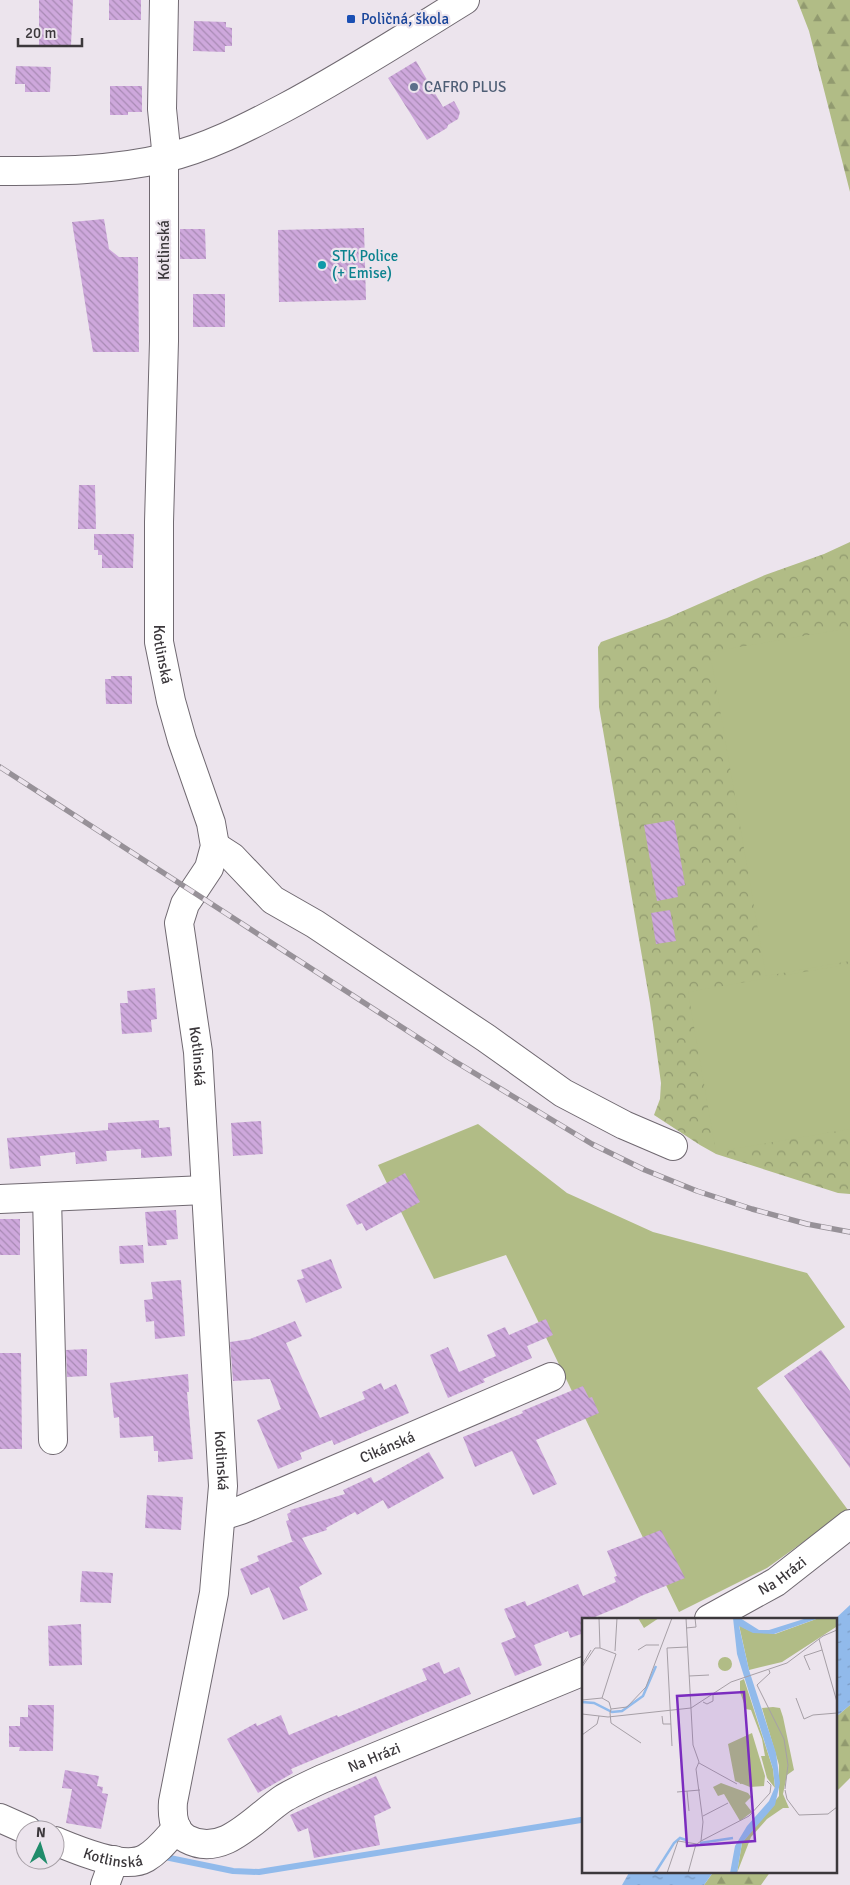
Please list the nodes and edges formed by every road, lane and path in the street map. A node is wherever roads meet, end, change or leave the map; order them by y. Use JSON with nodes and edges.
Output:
{"nodes":[{"id":1,"x":164,"y":0,"type":"edge"},
{"id":2,"x":465,"y":0,"type":"edge"},
{"id":3,"x":165,"y":158,"type":"junction"},
{"id":4,"x":0,"y":171,"type":"edge"},
{"id":5,"x":215,"y":846,"type":"junction"},
{"id":6,"x":673,"y":1146,"type":"dead end"},
{"id":7,"x":205,"y":1190,"type":"junction"},
{"id":8,"x":47,"y":1197,"type":"junction"},
{"id":9,"x":0,"y":1199,"type":"edge"},
{"id":10,"x":551,"y":1377,"type":"dead end"},
{"id":11,"x":53,"y":1440,"type":"dead end"},
{"id":12,"x":222,"y":1516,"type":"junction"},
{"id":13,"x":850,"y":1524,"type":"edge"},
{"id":14,"x":712,"y":1618,"type":"edge"},
{"id":15,"x":582,"y":1672,"type":"edge"},
{"id":16,"x":0,"y":1818,"type":"edge"},
{"id":17,"x":15,"y":1825,"type":"edge"},
{"id":18,"x":176,"y":1828,"type":"junction"},
{"id":19,"x":65,"y":1845,"type":"edge"},
{"id":20,"x":109,"y":1873,"type":"edge"}],
"edges":[{"from":1,"to":3,"type":"street","name":"Kotlinská"},
{"from":2,"to":3,"type":"street"},
{"from":3,"to":4,"type":"street"},
{"from":3,"to":5,"type":"street","name":"Kotlinská"},
{"from":5,"to":6,"type":"street"},
{"from":5,"to":7,"type":"street","name":"Kotlinská"},
{"from":7,"to":8,"type":"street"},
{"from":7,"to":12,"type":"street","name":"Kotlinská"},
{"from":8,"to":9,"type":"street"},
{"from":8,"to":11,"type":"street"},
{"from":10,"to":12,"type":"street","name":"Cikánská"},
{"from":12,"to":18,"type":"street","name":"Kotlinská"},
{"from":13,"to":14,"type":"street","name":"Na Hrázi"},
{"from":15,"to":18,"type":"street","name":"Na Hrázi"},
{"from":16,"to":17,"type":"street"},
{"from":18,"to":20,"type":"street","name":"Kotlinská"},
{"from":19,"to":20,"type":"street","name":"Kotlinská"}]}
